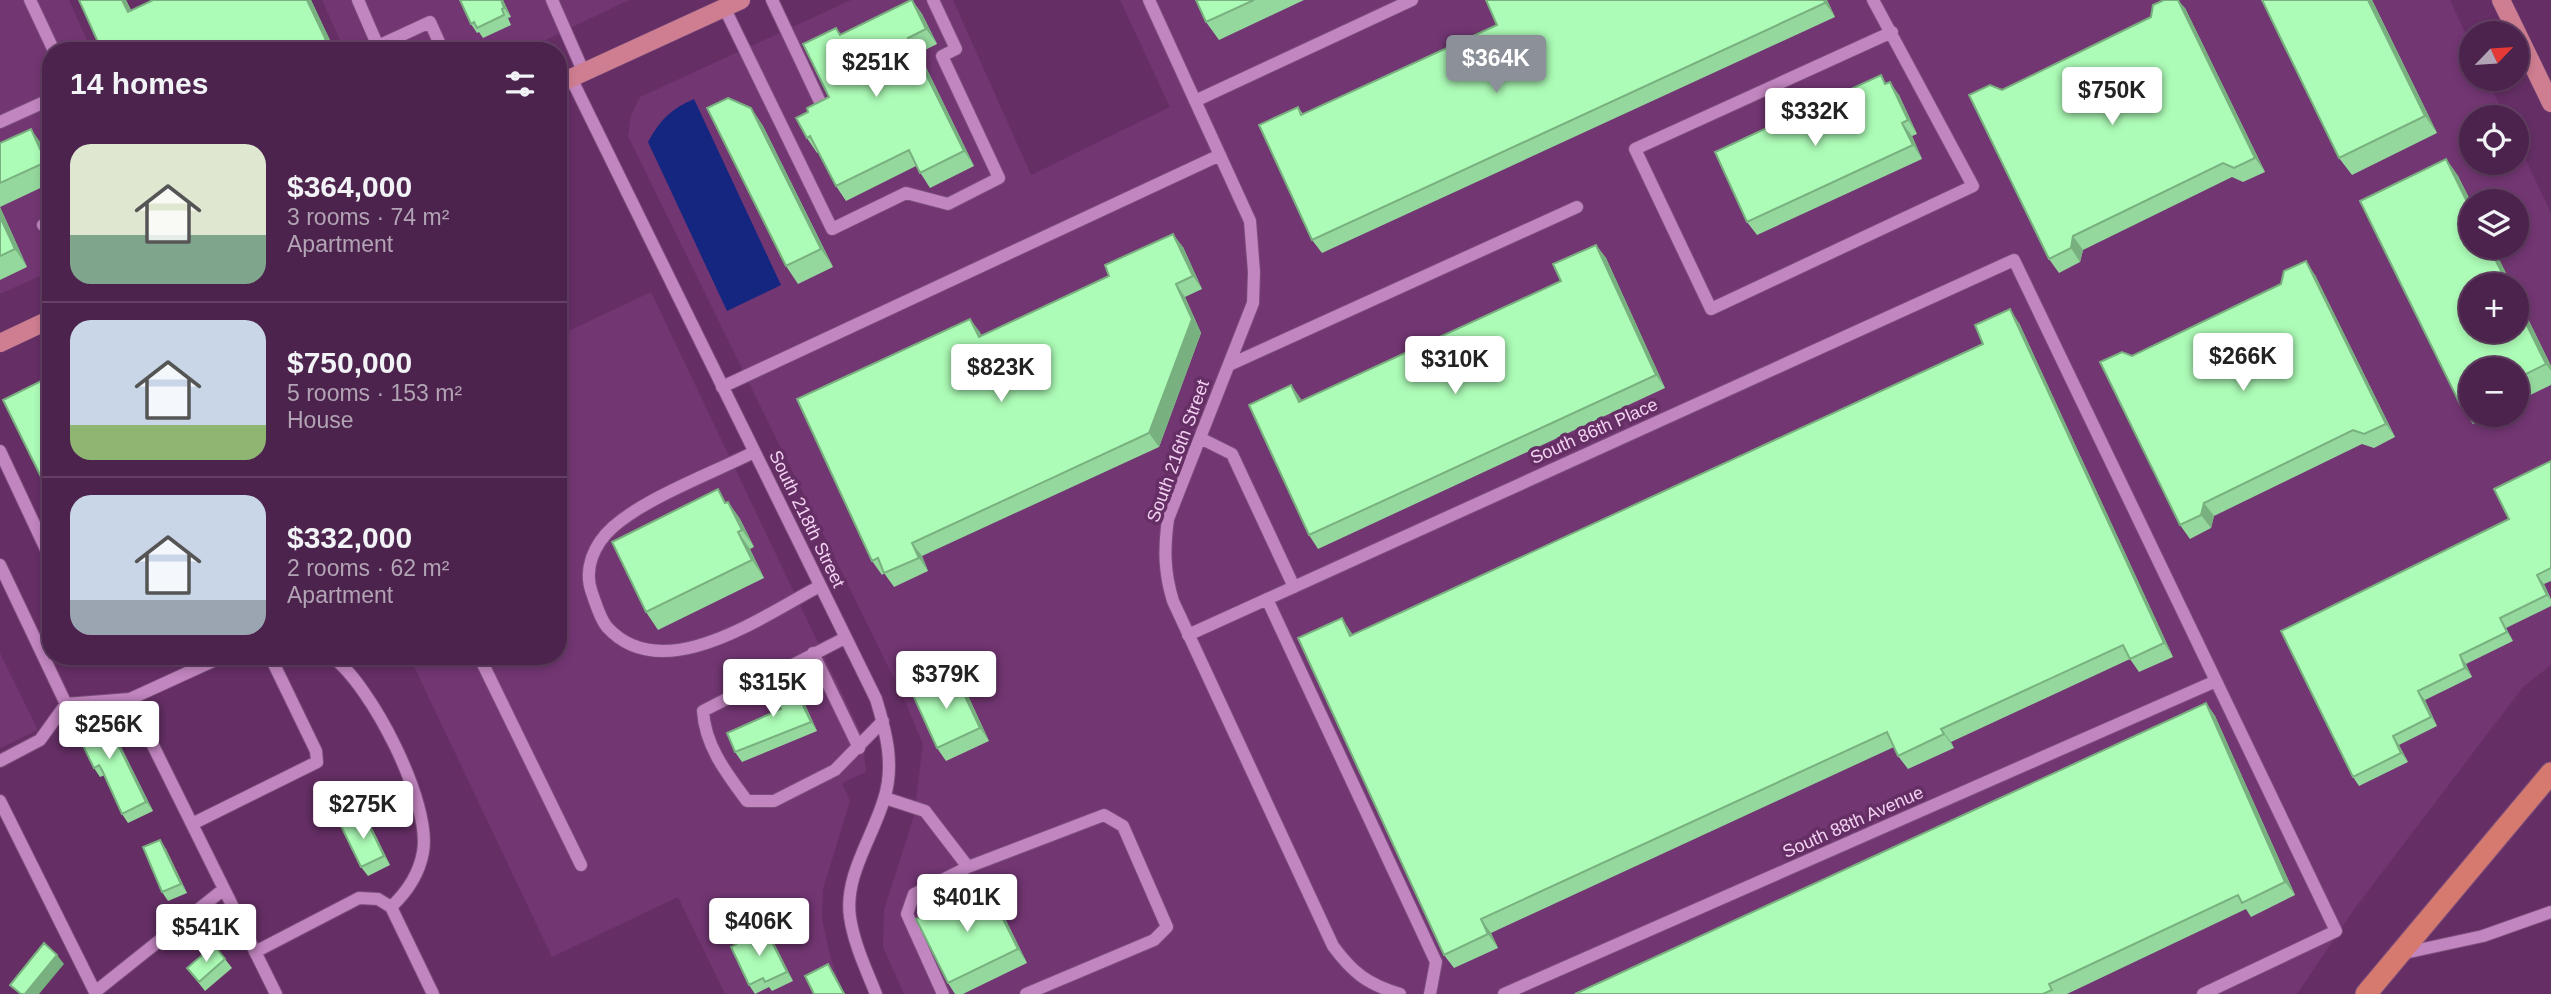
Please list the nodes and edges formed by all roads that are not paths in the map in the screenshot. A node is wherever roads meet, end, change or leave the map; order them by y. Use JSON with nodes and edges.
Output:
{"nodes":[{"id":1,"x":30,"y":0,"type":"edge"},
{"id":2,"x":358,"y":0,"type":"edge"},
{"id":3,"x":552,"y":0,"type":"edge"},
{"id":4,"x":772,"y":0,"type":"edge"},
{"id":5,"x":933,"y":0,"type":"edge"},
{"id":6,"x":1149,"y":0,"type":"edge"},
{"id":7,"x":1412,"y":0,"type":"edge"},
{"id":8,"x":1873,"y":0,"type":"edge"},
{"id":9,"x":2501,"y":0,"type":"edge"},
{"id":10,"x":736,"y":2,"type":"edge"},
{"id":11,"x":1892,"y":32,"type":"junction"},
{"id":12,"x":50,"y":42,"type":"edge"},
{"id":13,"x":376,"y":42,"type":"edge"},
{"id":14,"x":391,"y":42,"type":"edge"},
{"id":15,"x":439,"y":42,"type":"edge"},
{"id":16,"x":562,"y":42,"type":"edge"},
{"id":17,"x":571,"y":78,"type":"edge"},
{"id":18,"x":1195,"y":101,"type":"junction"},
{"id":19,"x":42,"y":103,"type":"edge"},
{"id":20,"x":2551,"y":103,"type":"edge"},
{"id":21,"x":821,"y":104,"type":"edge"},
{"id":22,"x":0,"y":122,"type":"edge"},
{"id":23,"x":1220,"y":155,"type":"junction"},
{"id":24,"x":1577,"y":207,"type":"dead end"},
{"id":25,"x":42,"y":323,"type":"edge"},
{"id":26,"x":0,"y":343,"type":"edge"},
{"id":27,"x":1229,"y":365,"type":"junction"},
{"id":28,"x":722,"y":387,"type":"junction"},
{"id":29,"x":1200,"y":438,"type":"junction"},
{"id":30,"x":0,"y":451,"type":"edge"},
{"id":31,"x":754,"y":452,"type":"junction"},
{"id":32,"x":42,"y":541,"type":"edge"},
{"id":33,"x":0,"y":565,"type":"edge"},
{"id":34,"x":820,"y":586,"type":"junction"},
{"id":35,"x":1294,"y":587,"type":"junction"},
{"id":36,"x":1267,"y":599,"type":"junction"},
{"id":37,"x":1188,"y":635,"type":"junction"},
{"id":38,"x":845,"y":638,"type":"junction"},
{"id":39,"x":42,"y":653,"type":"edge"},
{"id":40,"x":813,"y":653,"type":"junction"},
{"id":41,"x":47,"y":665,"type":"edge"},
{"id":42,"x":204,"y":665,"type":"edge"},
{"id":43,"x":274,"y":665,"type":"edge"},
{"id":44,"x":340,"y":665,"type":"edge"},
{"id":45,"x":482,"y":665,"type":"edge"},
{"id":46,"x":2216,"y":681,"type":"junction"},
{"id":47,"x":130,"y":699,"type":"junction"},
{"id":48,"x":66,"y":704,"type":"junction"},
{"id":49,"x":883,"y":721,"type":"junction"},
{"id":50,"x":859,"y":748,"type":"junction"},
{"id":51,"x":0,"y":761,"type":"edge"},
{"id":52,"x":2551,"y":773,"type":"edge"},
{"id":53,"x":885,"y":798,"type":"junction"},
{"id":54,"x":0,"y":801,"type":"edge"},
{"id":55,"x":192,"y":824,"type":"junction"},
{"id":56,"x":581,"y":865,"type":"dead end"},
{"id":57,"x":968,"y":867,"type":"junction"},
{"id":58,"x":224,"y":889,"type":"junction"},
{"id":59,"x":391,"y":907,"type":"junction"},
{"id":60,"x":2551,"y":912,"type":"edge"},
{"id":61,"x":255,"y":952,"type":"junction"},
{"id":62,"x":2398,"y":954,"type":"junction"},
{"id":63,"x":96,"y":993,"type":"edge"},
{"id":64,"x":276,"y":994,"type":"edge"},
{"id":65,"x":433,"y":994,"type":"edge"},
{"id":66,"x":876,"y":994,"type":"edge"},
{"id":67,"x":943,"y":994,"type":"edge"},
{"id":68,"x":1026,"y":994,"type":"edge"},
{"id":69,"x":1399,"y":994,"type":"edge"},
{"id":70,"x":1430,"y":994,"type":"edge"},
{"id":71,"x":1504,"y":994,"type":"edge"},
{"id":72,"x":2203,"y":994,"type":"edge"},
{"id":73,"x":2365,"y":994,"type":"edge"}],
"edges":[{"from":1,"to":12,"type":"street"},
{"from":2,"to":13,"type":"street"},
{"from":3,"to":16,"type":"street","name":"South 218th Street"},
{"from":4,"to":21,"type":"street"},
{"from":5,"to":10,"type":"street"},
{"from":6,"to":18,"type":"street","name":"South 216th Street"},
{"from":7,"to":18,"type":"street"},
{"from":8,"to":11,"type":"street"},
{"from":9,"to":20,"type":"main road"},
{"from":10,"to":17,"type":"main road"},
{"from":11,"to":11,"type":"street"},
{"from":14,"to":15,"type":"street"},
{"from":17,"to":28,"type":"street","name":"South 218th Street"},
{"from":18,"to":23,"type":"street","name":"South 216th Street"},
{"from":19,"to":22,"type":"street"},
{"from":23,"to":27,"type":"street","name":"South 216th Street"},
{"from":23,"to":28,"type":"street"},
{"from":24,"to":27,"type":"street"},
{"from":25,"to":26,"type":"main road"},
{"from":27,"to":29,"type":"street","name":"South 216th Street"},
{"from":28,"to":31,"type":"street","name":"South 218th Street"},
{"from":29,"to":35,"type":"street"},
{"from":29,"to":37,"type":"street","name":"South 216th Street"},
{"from":30,"to":32,"type":"street"},
{"from":31,"to":34,"type":"street","name":"South 218th Street"},
{"from":31,"to":34,"type":"street"},
{"from":33,"to":39,"type":"street"},
{"from":34,"to":38,"type":"street","name":"South 218th Street"},
{"from":35,"to":36,"type":"street","name":"South 86th Place"},
{"from":35,"to":46,"type":"street","name":"South 86th Place"},
{"from":36,"to":37,"type":"street","name":"South 86th Place"},
{"from":36,"to":70,"type":"street"},
{"from":37,"to":69,"type":"street","name":"South 216th Street"},
{"from":38,"to":40,"type":"street"},
{"from":38,"to":49,"type":"street","name":"South 218th Street"},
{"from":40,"to":50,"type":"street"},
{"from":40,"to":50,"type":"street"},
{"from":41,"to":48,"type":"street"},
{"from":42,"to":47,"type":"street"},
{"from":43,"to":55,"type":"street"},
{"from":44,"to":59,"type":"street"},
{"from":45,"to":56,"type":"street"},
{"from":46,"to":71,"type":"street","name":"South 88th Avenue"},
{"from":46,"to":72,"type":"street"},
{"from":47,"to":48,"type":"street"},
{"from":47,"to":55,"type":"street"},
{"from":48,"to":51,"type":"street"},
{"from":49,"to":50,"type":"street"},
{"from":49,"to":53,"type":"street","name":"South 218th Street"},
{"from":52,"to":62,"type":"highway"},
{"from":53,"to":57,"type":"street"},
{"from":53,"to":66,"type":"street","name":"South 218th Street"},
{"from":54,"to":63,"type":"street"},
{"from":55,"to":58,"type":"street"},
{"from":57,"to":67,"type":"street"},
{"from":57,"to":68,"type":"street"},
{"from":58,"to":61,"type":"street"},
{"from":58,"to":63,"type":"street"},
{"from":59,"to":61,"type":"street"},
{"from":59,"to":65,"type":"street"},
{"from":60,"to":62,"type":"street"},
{"from":61,"to":64,"type":"street"},
{"from":62,"to":73,"type":"highway"}]}
